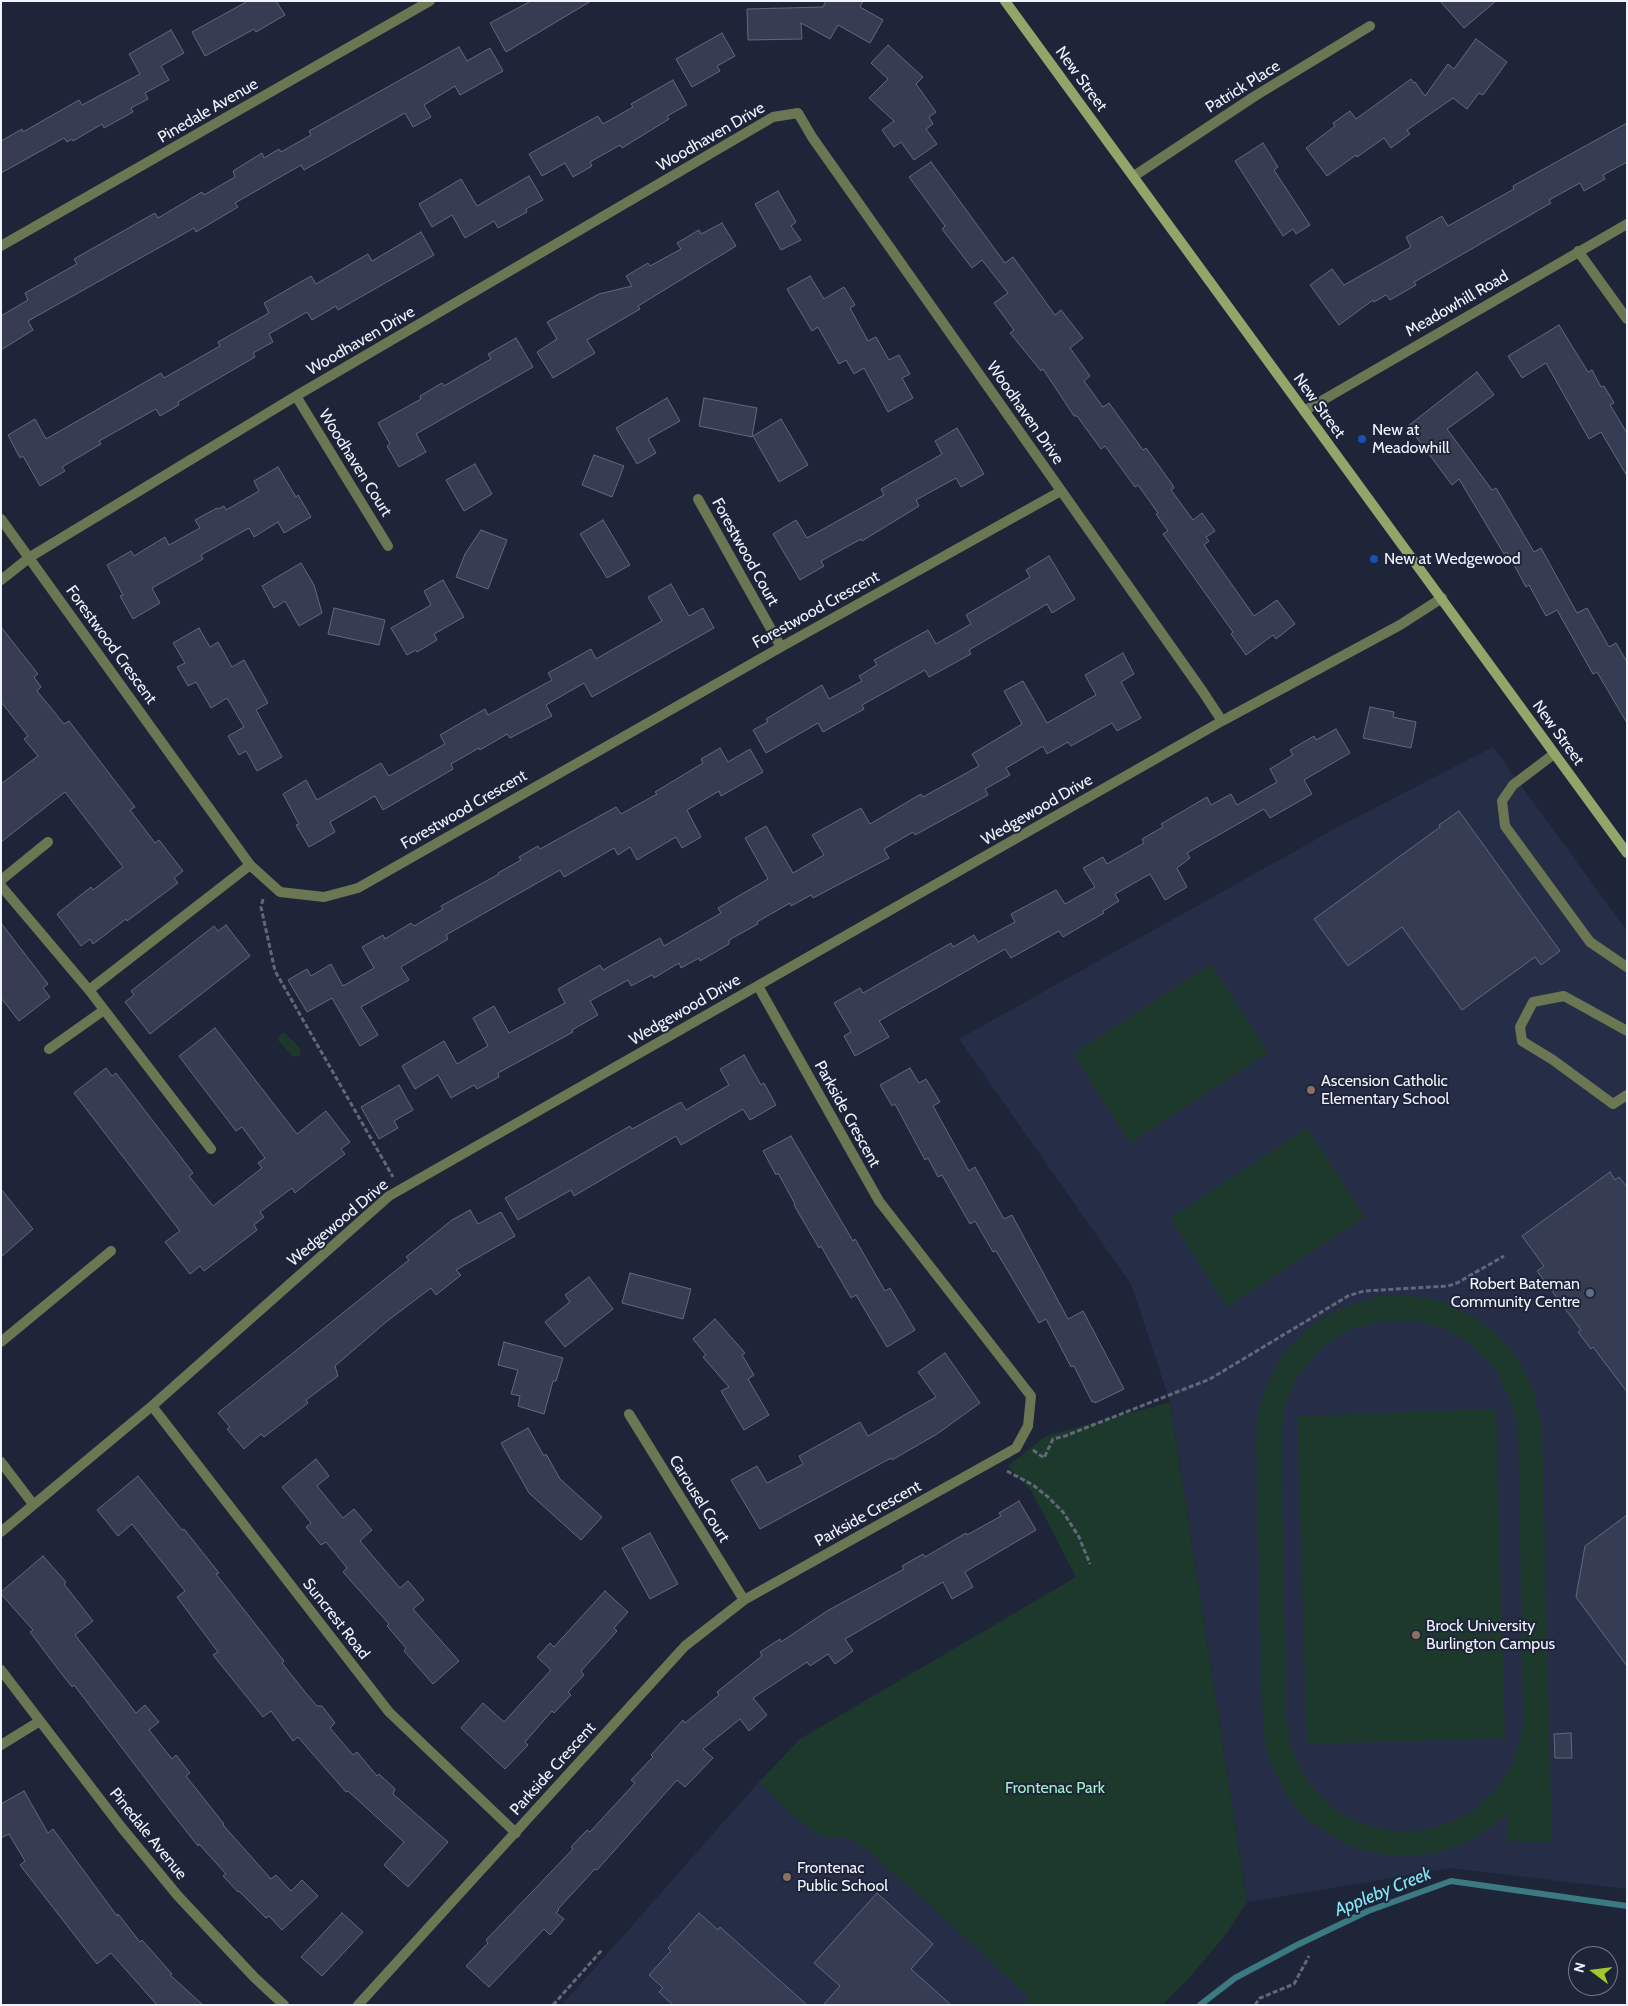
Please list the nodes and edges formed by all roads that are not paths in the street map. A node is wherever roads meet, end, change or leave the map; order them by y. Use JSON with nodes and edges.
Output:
{"nodes":[{"id":1,"x":430,"y":1,"type":"edge"},
{"id":2,"x":1005,"y":1,"type":"edge"},
{"id":3,"x":1370,"y":26,"type":"dead end"},
{"id":4,"x":1134,"y":176,"type":"junction"},
{"id":5,"x":1627,"y":224,"type":"edge"},
{"id":6,"x":1,"y":246,"type":"edge"},
{"id":7,"x":1578,"y":251,"type":"junction"},
{"id":8,"x":1627,"y":319,"type":"edge"},
{"id":9,"x":296,"y":396,"type":"junction"},
{"id":10,"x":1304,"y":411,"type":"junction"},
{"id":11,"x":1061,"y":491,"type":"junction"},
{"id":12,"x":698,"y":499,"type":"dead end"},
{"id":13,"x":1,"y":518,"type":"edge"},
{"id":14,"x":388,"y":546,"type":"dead end"},
{"id":15,"x":30,"y":557,"type":"junction"},
{"id":16,"x":1,"y":580,"type":"edge"},
{"id":17,"x":1442,"y":598,"type":"junction"},
{"id":18,"x":781,"y":646,"type":"junction"},
{"id":19,"x":1222,"y":721,"type":"junction"},
{"id":20,"x":1554,"y":754,"type":"junction"},
{"id":21,"x":48,"y":842,"type":"dead end"},
{"id":22,"x":1627,"y":853,"type":"edge"},
{"id":23,"x":250,"y":865,"type":"junction"},
{"id":24,"x":1,"y":880,"type":"edge"},
{"id":25,"x":1,"y":886,"type":"edge"},
{"id":26,"x":1627,"y":967,"type":"edge"},
{"id":27,"x":758,"y":986,"type":"junction"},
{"id":28,"x":90,"y":990,"type":"junction"},
{"id":29,"x":104,"y":1010,"type":"junction"},
{"id":30,"x":1627,"y":1031,"type":"edge"},
{"id":31,"x":49,"y":1049,"type":"dead end"},
{"id":32,"x":1627,"y":1095,"type":"edge"},
{"id":33,"x":211,"y":1149,"type":"dead end"},
{"id":34,"x":111,"y":1251,"type":"dead end"},
{"id":35,"x":1,"y":1342,"type":"edge"},
{"id":36,"x":152,"y":1406,"type":"junction"},
{"id":37,"x":629,"y":1414,"type":"dead end"},
{"id":38,"x":1,"y":1462,"type":"edge"},
{"id":39,"x":33,"y":1504,"type":"junction"},
{"id":40,"x":1,"y":1532,"type":"edge"},
{"id":41,"x":744,"y":1600,"type":"junction"},
{"id":42,"x":1,"y":1670,"type":"edge"},
{"id":43,"x":40,"y":1721,"type":"junction"},
{"id":44,"x":1,"y":1745,"type":"edge"},
{"id":45,"x":516,"y":1833,"type":"junction"},
{"id":46,"x":284,"y":2005,"type":"edge"},
{"id":47,"x":358,"y":2005,"type":"edge"}],
"edges":[{"from":1,"to":6,"type":"street","name":"Pinedale Avenue"},
{"from":2,"to":4,"type":"main road","name":"New Street"},
{"from":3,"to":4,"type":"street","name":"Patrick Place"},
{"from":4,"to":10,"type":"main road","name":"New Street"},
{"from":5,"to":7,"type":"street","name":"Meadowhill Road"},
{"from":7,"to":8,"type":"street"},
{"from":7,"to":10,"type":"street","name":"Meadowhill Road"},
{"from":9,"to":11,"type":"street","name":"Woodhaven Drive"},
{"from":9,"to":14,"type":"street","name":"Woodhaven Court"},
{"from":9,"to":15,"type":"street","name":"Woodhaven Drive"},
{"from":10,"to":17,"type":"main road","name":"New Street"},
{"from":11,"to":18,"type":"street","name":"Forestwood Crescent"},
{"from":11,"to":19,"type":"street","name":"Woodhaven Drive"},
{"from":12,"to":18,"type":"street","name":"Forestwood Court"},
{"from":13,"to":15,"type":"street","name":"Forestwood Crescent"},
{"from":15,"to":16,"type":"street","name":"Woodhaven Drive"},
{"from":15,"to":23,"type":"street","name":"Forestwood Crescent"},
{"from":17,"to":19,"type":"street","name":"Wedgewood Drive"},
{"from":17,"to":20,"type":"main road","name":"New Street"},
{"from":18,"to":23,"type":"street","name":"Forestwood Crescent"},
{"from":19,"to":27,"type":"street","name":"Wedgewood Drive"},
{"from":20,"to":22,"type":"main road","name":"New Street"},
{"from":20,"to":26,"type":"street"},
{"from":21,"to":24,"type":"street"},
{"from":23,"to":28,"type":"street"},
{"from":25,"to":28,"type":"street"},
{"from":27,"to":36,"type":"street","name":"Wedgewood Drive"},
{"from":27,"to":41,"type":"street","name":"Parkside Crescent"},
{"from":28,"to":29,"type":"street"},
{"from":29,"to":31,"type":"street"},
{"from":29,"to":33,"type":"street"},
{"from":30,"to":32,"type":"street"},
{"from":34,"to":35,"type":"street"},
{"from":36,"to":39,"type":"street","name":"Wedgewood Drive"},
{"from":36,"to":45,"type":"street","name":"Suncrest Road"},
{"from":37,"to":41,"type":"street","name":"Carousel Court"},
{"from":38,"to":39,"type":"street"},
{"from":39,"to":40,"type":"street","name":"Wedgewood Drive"},
{"from":41,"to":45,"type":"street","name":"Parkside Crescent"},
{"from":42,"to":43,"type":"street","name":"Pinedale Avenue"},
{"from":43,"to":44,"type":"street"},
{"from":43,"to":46,"type":"street","name":"Pinedale Avenue"},
{"from":45,"to":47,"type":"street","name":"Parkside Crescent"}]}
